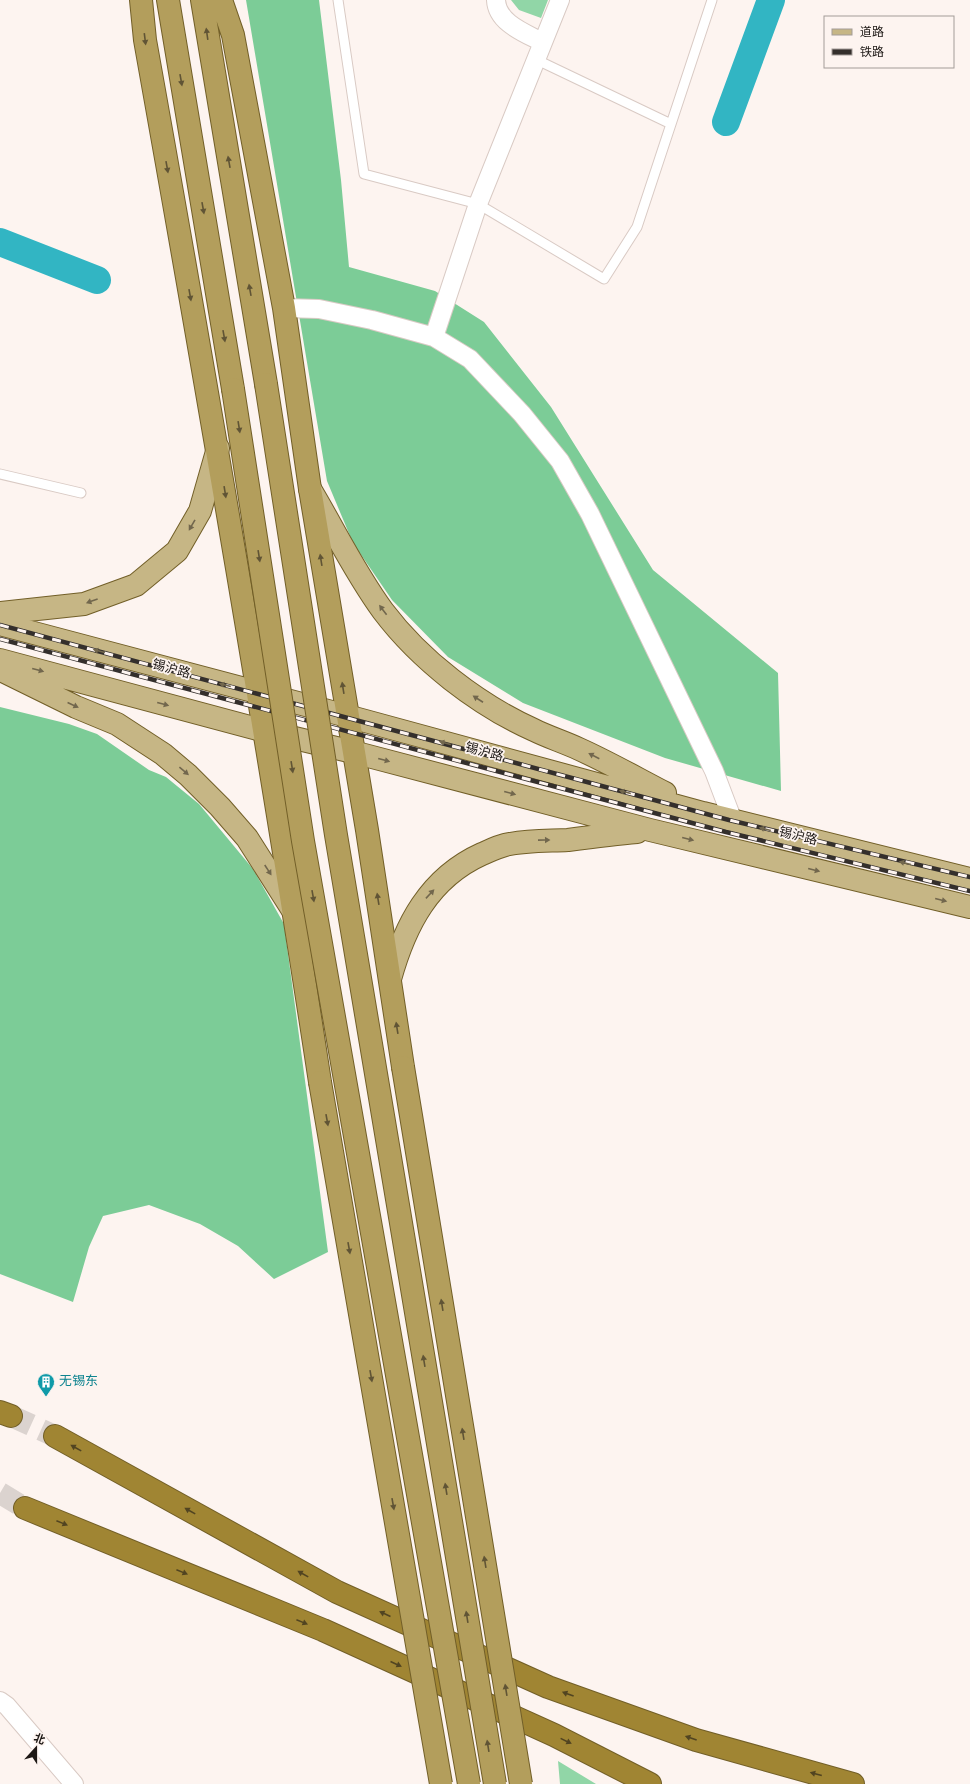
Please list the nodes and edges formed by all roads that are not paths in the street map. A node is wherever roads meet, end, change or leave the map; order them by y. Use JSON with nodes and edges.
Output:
{"nodes":[{"id":1,"x":141,"y":0,"type":"edge"},
{"id":2,"x":168,"y":0,"type":"edge"},
{"id":3,"x":202,"y":0,"type":"edge"},
{"id":4,"x":221,"y":0,"type":"edge"},
{"id":5,"x":338,"y":0,"type":"edge"},
{"id":6,"x":496,"y":0,"type":"edge"},
{"id":7,"x":560,"y":0,"type":"edge"},
{"id":8,"x":712,"y":0,"type":"edge"},
{"id":9,"x":542,"y":42,"type":"junction"},
{"id":10,"x":535,"y":59,"type":"junction"},
{"id":11,"x":671,"y":124,"type":"junction"},
{"id":12,"x":478,"y":204,"type":"junction"},
{"id":13,"x":284,"y":308,"type":"junction"},
{"id":14,"x":434,"y":337,"type":"junction"},
{"id":15,"x":218,"y":448,"type":"junction"},
{"id":16,"x":0,"y":474,"type":"edge"},
{"id":17,"x":310,"y":489,"type":"junction"},
{"id":18,"x":81,"y":493,"type":"dead end"},
{"id":19,"x":0,"y":613,"type":"edge"},
{"id":20,"x":0,"y":624,"type":"edge"},
{"id":21,"x":0,"y":660,"type":"edge"},
{"id":22,"x":0,"y":670,"type":"edge"},
{"id":23,"x":258,"y":693,"type":"junction"},
{"id":24,"x":347,"y":716,"type":"junction"},
{"id":25,"x":265,"y":731,"type":"junction"},
{"id":26,"x":353,"y":752,"type":"junction"},
{"id":27,"x":703,"y":813,"type":"junction"},
{"id":28,"x":734,"y":821,"type":"junction"},
{"id":29,"x":650,"y":830,"type":"junction"},
{"id":30,"x":970,"y":879,"type":"edge"},
{"id":31,"x":970,"y":908,"type":"edge"},
{"id":32,"x":295,"y":914,"type":"junction"},
{"id":33,"x":390,"y":979,"type":"junction"},
{"id":34,"x":55,"y":1436,"type":"tunnel mouth"},
{"id":35,"x":26,"y":1508,"type":"tunnel mouth"},
{"id":36,"x":0,"y":1701,"type":"edge"},
{"id":37,"x":74,"y":1784,"type":"edge"},
{"id":38,"x":441,"y":1784,"type":"edge"},
{"id":39,"x":469,"y":1784,"type":"edge"},
{"id":40,"x":495,"y":1784,"type":"edge"},
{"id":41,"x":521,"y":1784,"type":"edge"},
{"id":42,"x":650,"y":1784,"type":"edge"},
{"id":43,"x":853,"y":1784,"type":"edge"}],
"edges":[{"from":1,"to":15,"type":"highway","one_way":true},
{"from":2,"to":39,"type":"highway","one_way":true,"bridge":true},
{"from":40,"to":3,"type":"highway","one_way":true,"bridge":true},
{"from":4,"to":13,"type":"highway"},
{"from":5,"to":12,"type":"lane"},
{"from":6,"to":9,"type":"street"},
{"from":7,"to":9,"type":"street"},
{"from":8,"to":11,"type":"lane"},
{"from":9,"to":10,"type":"street"},
{"from":10,"to":11,"type":"lane"},
{"from":10,"to":12,"type":"street"},
{"from":11,"to":12,"type":"lane"},
{"from":12,"to":14,"type":"street"},
{"from":13,"to":14,"type":"street"},
{"from":13,"to":17,"type":"highway"},
{"from":14,"to":28,"type":"street"},
{"from":15,"to":19,"type":"main road","one_way":true},
{"from":15,"to":23,"type":"highway","one_way":true},
{"from":16,"to":18,"type":"lane"},
{"from":24,"to":17,"type":"highway","one_way":true},
{"from":27,"to":17,"type":"main road","one_way":true},
{"from":23,"to":20,"type":"main road","name":"锡沪路","one_way":true},
{"from":21,"to":25,"type":"main road","one_way":true},
{"from":22,"to":32,"type":"main road","one_way":true},
{"from":23,"to":24,"type":"main road","name":"锡沪路"},
{"from":23,"to":25,"type":"highway"},
{"from":24,"to":26,"type":"highway"},
{"from":27,"to":24,"type":"main road","name":"锡沪路","one_way":true},
{"from":25,"to":26,"type":"main road"},
{"from":25,"to":32,"type":"highway"},
{"from":26,"to":29,"type":"main road","one_way":true},
{"from":33,"to":26,"type":"highway","one_way":true},
{"from":27,"to":28,"type":"main road","name":"锡沪路"},
{"from":30,"to":28,"type":"main road","name":"锡沪路","one_way":true},
{"from":29,"to":31,"type":"main road","one_way":true},
{"from":33,"to":29,"type":"main road","one_way":true},
{"from":32,"to":38,"type":"highway","one_way":true,"bridge":true},
{"from":41,"to":33,"type":"highway","one_way":true,"bridge":true},
{"from":43,"to":34,"type":"highway","one_way":true},
{"from":35,"to":42,"type":"highway","one_way":true},
{"from":36,"to":37,"type":"street"}]}
